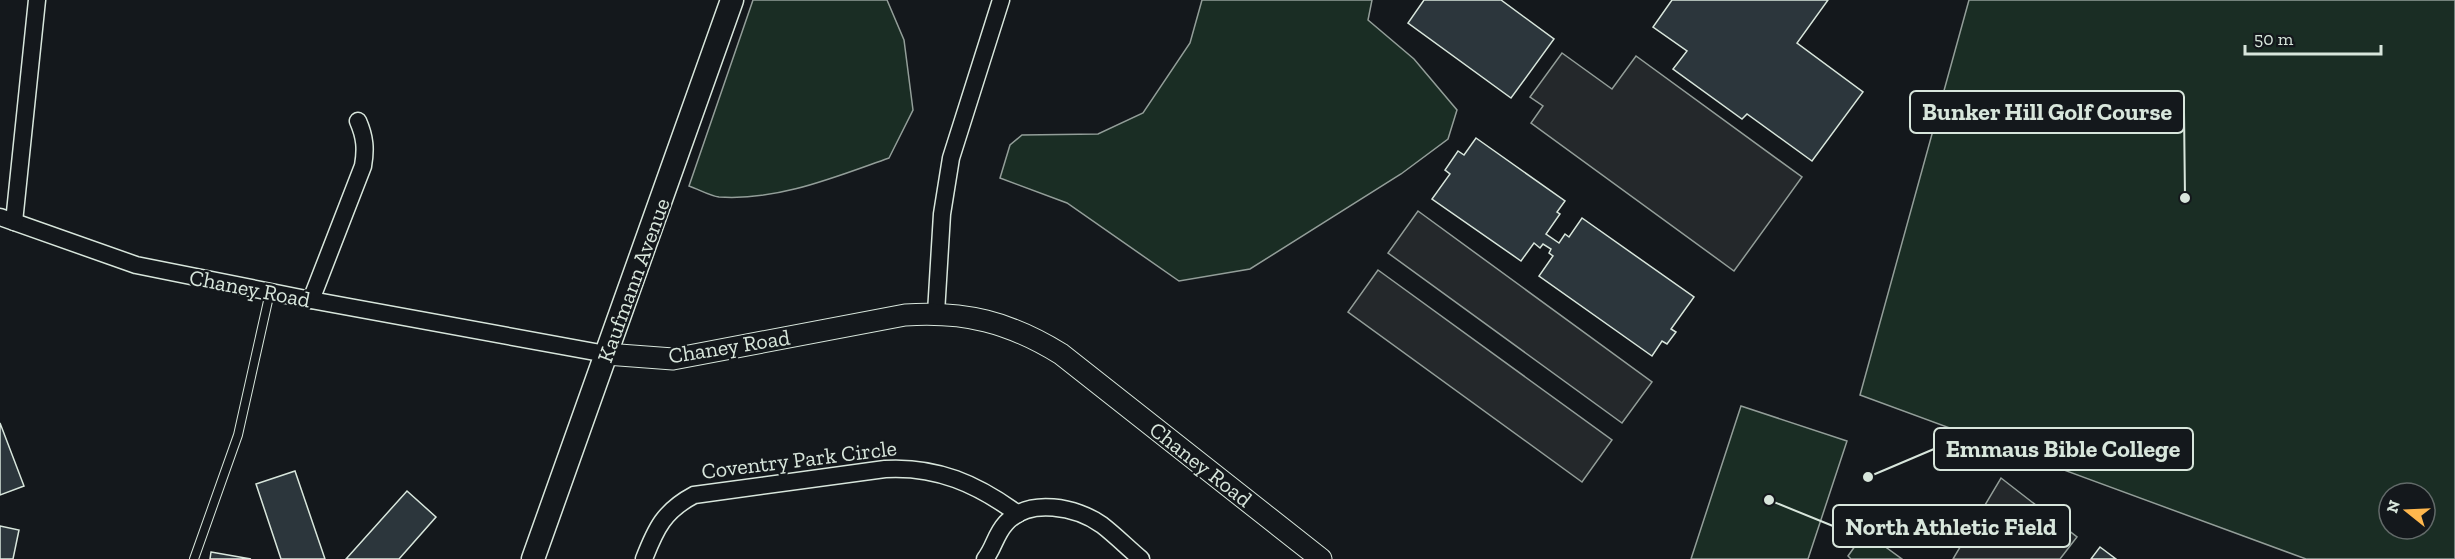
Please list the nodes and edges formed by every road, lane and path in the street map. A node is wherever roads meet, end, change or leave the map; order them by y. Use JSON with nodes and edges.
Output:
{"nodes":[{"id":1,"x":37,"y":0,"type":"edge"},
{"id":2,"x":732,"y":0,"type":"edge"},
{"id":3,"x":1001,"y":0,"type":"edge"},
{"id":4,"x":358,"y":122,"type":"dead end"},
{"id":5,"x":7,"y":220,"type":"edge"},
{"id":6,"x":270,"y":292,"type":"junction"},
{"id":7,"x":311,"y":300,"type":"junction"},
{"id":8,"x":936,"y":313,"type":"junction"},
{"id":9,"x":606,"y":354,"type":"junction"},
{"id":10,"x":1018,"y":514,"type":"junction"},
{"id":11,"x":194,"y":559,"type":"edge"},
{"id":12,"x":533,"y":559,"type":"edge"},
{"id":13,"x":644,"y":559,"type":"edge"},
{"id":14,"x":986,"y":559,"type":"edge"},
{"id":15,"x":1141,"y":559,"type":"edge"},
{"id":16,"x":1321,"y":559,"type":"edge"}],
"edges":[{"from":1,"to":5,"type":"street"},
{"from":2,"to":9,"type":"main road","name":"Kaufmann Avenue"},
{"from":3,"to":8,"type":"street"},
{"from":4,"to":7,"type":"street"},
{"from":5,"to":6,"type":"street","name":"Chaney Road"},
{"from":6,"to":7,"type":"street","name":"Chaney Road"},
{"from":6,"to":11,"type":"lane"},
{"from":7,"to":9,"type":"street","name":"Chaney Road"},
{"from":8,"to":9,"type":"street","name":"Chaney Road"},
{"from":8,"to":16,"type":"street","name":"Chaney Road"},
{"from":9,"to":12,"type":"main road","name":"Kaufmann Avenue"},
{"from":10,"to":13,"type":"street","name":"Coventry Park Circle"},
{"from":10,"to":14,"type":"street"},
{"from":10,"to":15,"type":"street"}]}
